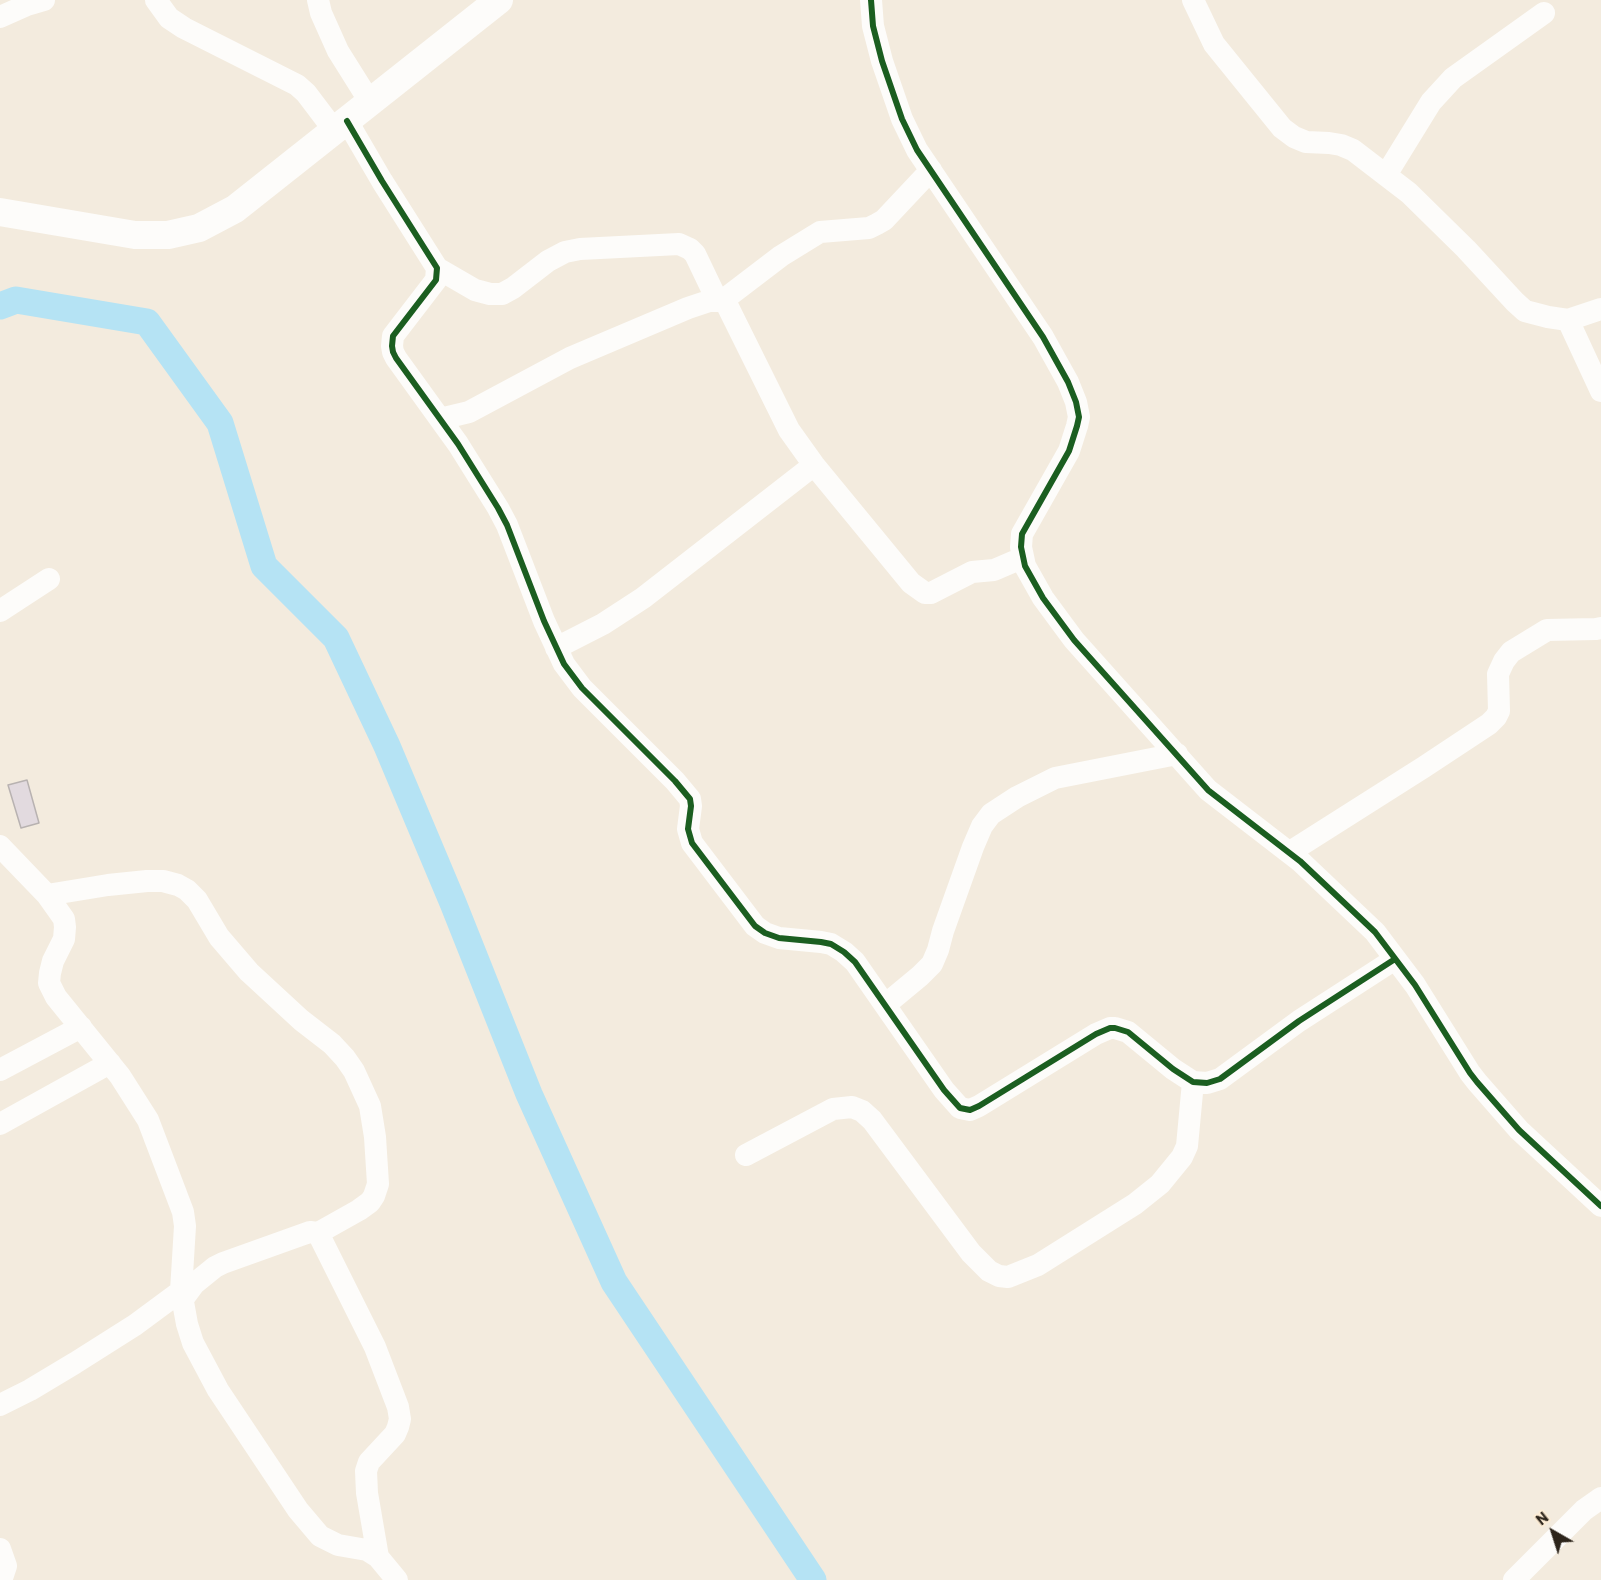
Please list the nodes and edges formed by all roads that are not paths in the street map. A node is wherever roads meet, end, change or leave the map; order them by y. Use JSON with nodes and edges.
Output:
{"nodes":[{"id":1,"x":44,"y":0,"type":"edge"},
{"id":2,"x":156,"y":0,"type":"edge"},
{"id":3,"x":318,"y":0,"type":"edge"},
{"id":4,"x":499,"y":0,"type":"edge"},
{"id":5,"x":871,"y":0,"type":"edge"},
{"id":6,"x":1193,"y":0,"type":"edge"},
{"id":7,"x":1544,"y":13,"type":"dead end"},
{"id":8,"x":0,"y":17,"type":"edge"},
{"id":9,"x":370,"y":102,"type":"junction"},
{"id":10,"x":341,"y":126,"type":"junction"},
{"id":11,"x":931,"y":170,"type":"junction"},
{"id":12,"x":1386,"y":175,"type":"junction"},
{"id":13,"x":0,"y":212,"type":"edge"},
{"id":14,"x":437,"y":268,"type":"junction"},
{"id":15,"x":720,"y":301,"type":"junction"},
{"id":16,"x":1601,"y":309,"type":"edge"},
{"id":17,"x":1568,"y":320,"type":"junction"},
{"id":18,"x":1601,"y":391,"type":"edge"},
{"id":19,"x":440,"y":419,"type":"junction"},
{"id":20,"x":814,"y":465,"type":"junction"},
{"id":21,"x":1022,"y":558,"type":"junction"},
{"id":22,"x":49,"y":579,"type":"dead end"},
{"id":23,"x":0,"y":611,"type":"edge"},
{"id":24,"x":1601,"y":627,"type":"edge"},
{"id":25,"x":556,"y":648,"type":"junction"},
{"id":26,"x":1177,"y":754,"type":"junction"},
{"id":27,"x":0,"y":846,"type":"edge"},
{"id":28,"x":1290,"y":852,"type":"junction"},
{"id":29,"x":46,"y":895,"type":"junction"},
{"id":30,"x":1395,"y":959,"type":"junction"},
{"id":31,"x":885,"y":1005,"type":"junction"},
{"id":32,"x":81,"y":1027,"type":"junction"},
{"id":33,"x":110,"y":1063,"type":"junction"},
{"id":34,"x":0,"y":1070,"type":"edge"},
{"id":35,"x":1192,"y":1082,"type":"junction"},
{"id":36,"x":0,"y":1124,"type":"edge"},
{"id":37,"x":746,"y":1155,"type":"dead end"},
{"id":38,"x":1601,"y":1206,"type":"edge"},
{"id":39,"x":318,"y":1233,"type":"junction"},
{"id":40,"x":182,"y":1295,"type":"junction"},
{"id":41,"x":0,"y":1405,"type":"edge"},
{"id":42,"x":1601,"y":1498,"type":"edge"},
{"id":43,"x":0,"y":1549,"type":"edge"},
{"id":44,"x":378,"y":1557,"type":"junction"},
{"id":45,"x":0,"y":1578,"type":"edge"},
{"id":46,"x":397,"y":1580,"type":"edge"},
{"id":47,"x":1514,"y":1580,"type":"edge"}],
"edges":[{"from":1,"to":8,"type":"street"},
{"from":2,"to":10,"type":"street"},
{"from":3,"to":9,"type":"street"},
{"from":4,"to":9,"type":"main road"},
{"from":5,"to":11,"type":"street"},
{"from":6,"to":12,"type":"street"},
{"from":7,"to":12,"type":"street"},
{"from":9,"to":10,"type":"main road"},
{"from":10,"to":13,"type":"main road"},
{"from":10,"to":14,"type":"street"},
{"from":11,"to":15,"type":"street"},
{"from":11,"to":21,"type":"street"},
{"from":12,"to":17,"type":"street"},
{"from":14,"to":15,"type":"street"},
{"from":14,"to":19,"type":"street"},
{"from":15,"to":19,"type":"street"},
{"from":15,"to":20,"type":"street"},
{"from":16,"to":17,"type":"street"},
{"from":17,"to":18,"type":"street"},
{"from":19,"to":25,"type":"street"},
{"from":20,"to":21,"type":"street"},
{"from":20,"to":25,"type":"street"},
{"from":21,"to":26,"type":"street"},
{"from":22,"to":23,"type":"street"},
{"from":24,"to":28,"type":"street"},
{"from":25,"to":31,"type":"street"},
{"from":26,"to":28,"type":"street"},
{"from":26,"to":31,"type":"street"},
{"from":27,"to":29,"type":"street"},
{"from":28,"to":30,"type":"street"},
{"from":29,"to":32,"type":"street"},
{"from":29,"to":39,"type":"street"},
{"from":30,"to":35,"type":"street"},
{"from":30,"to":38,"type":"street"},
{"from":31,"to":35,"type":"street"},
{"from":32,"to":33,"type":"street"},
{"from":32,"to":34,"type":"street"},
{"from":33,"to":36,"type":"street"},
{"from":33,"to":40,"type":"street"},
{"from":35,"to":37,"type":"street"},
{"from":39,"to":40,"type":"street"},
{"from":39,"to":44,"type":"street"},
{"from":40,"to":41,"type":"street"},
{"from":40,"to":44,"type":"street"},
{"from":42,"to":47,"type":"street"},
{"from":43,"to":45,"type":"street"},
{"from":44,"to":46,"type":"street"}]}
